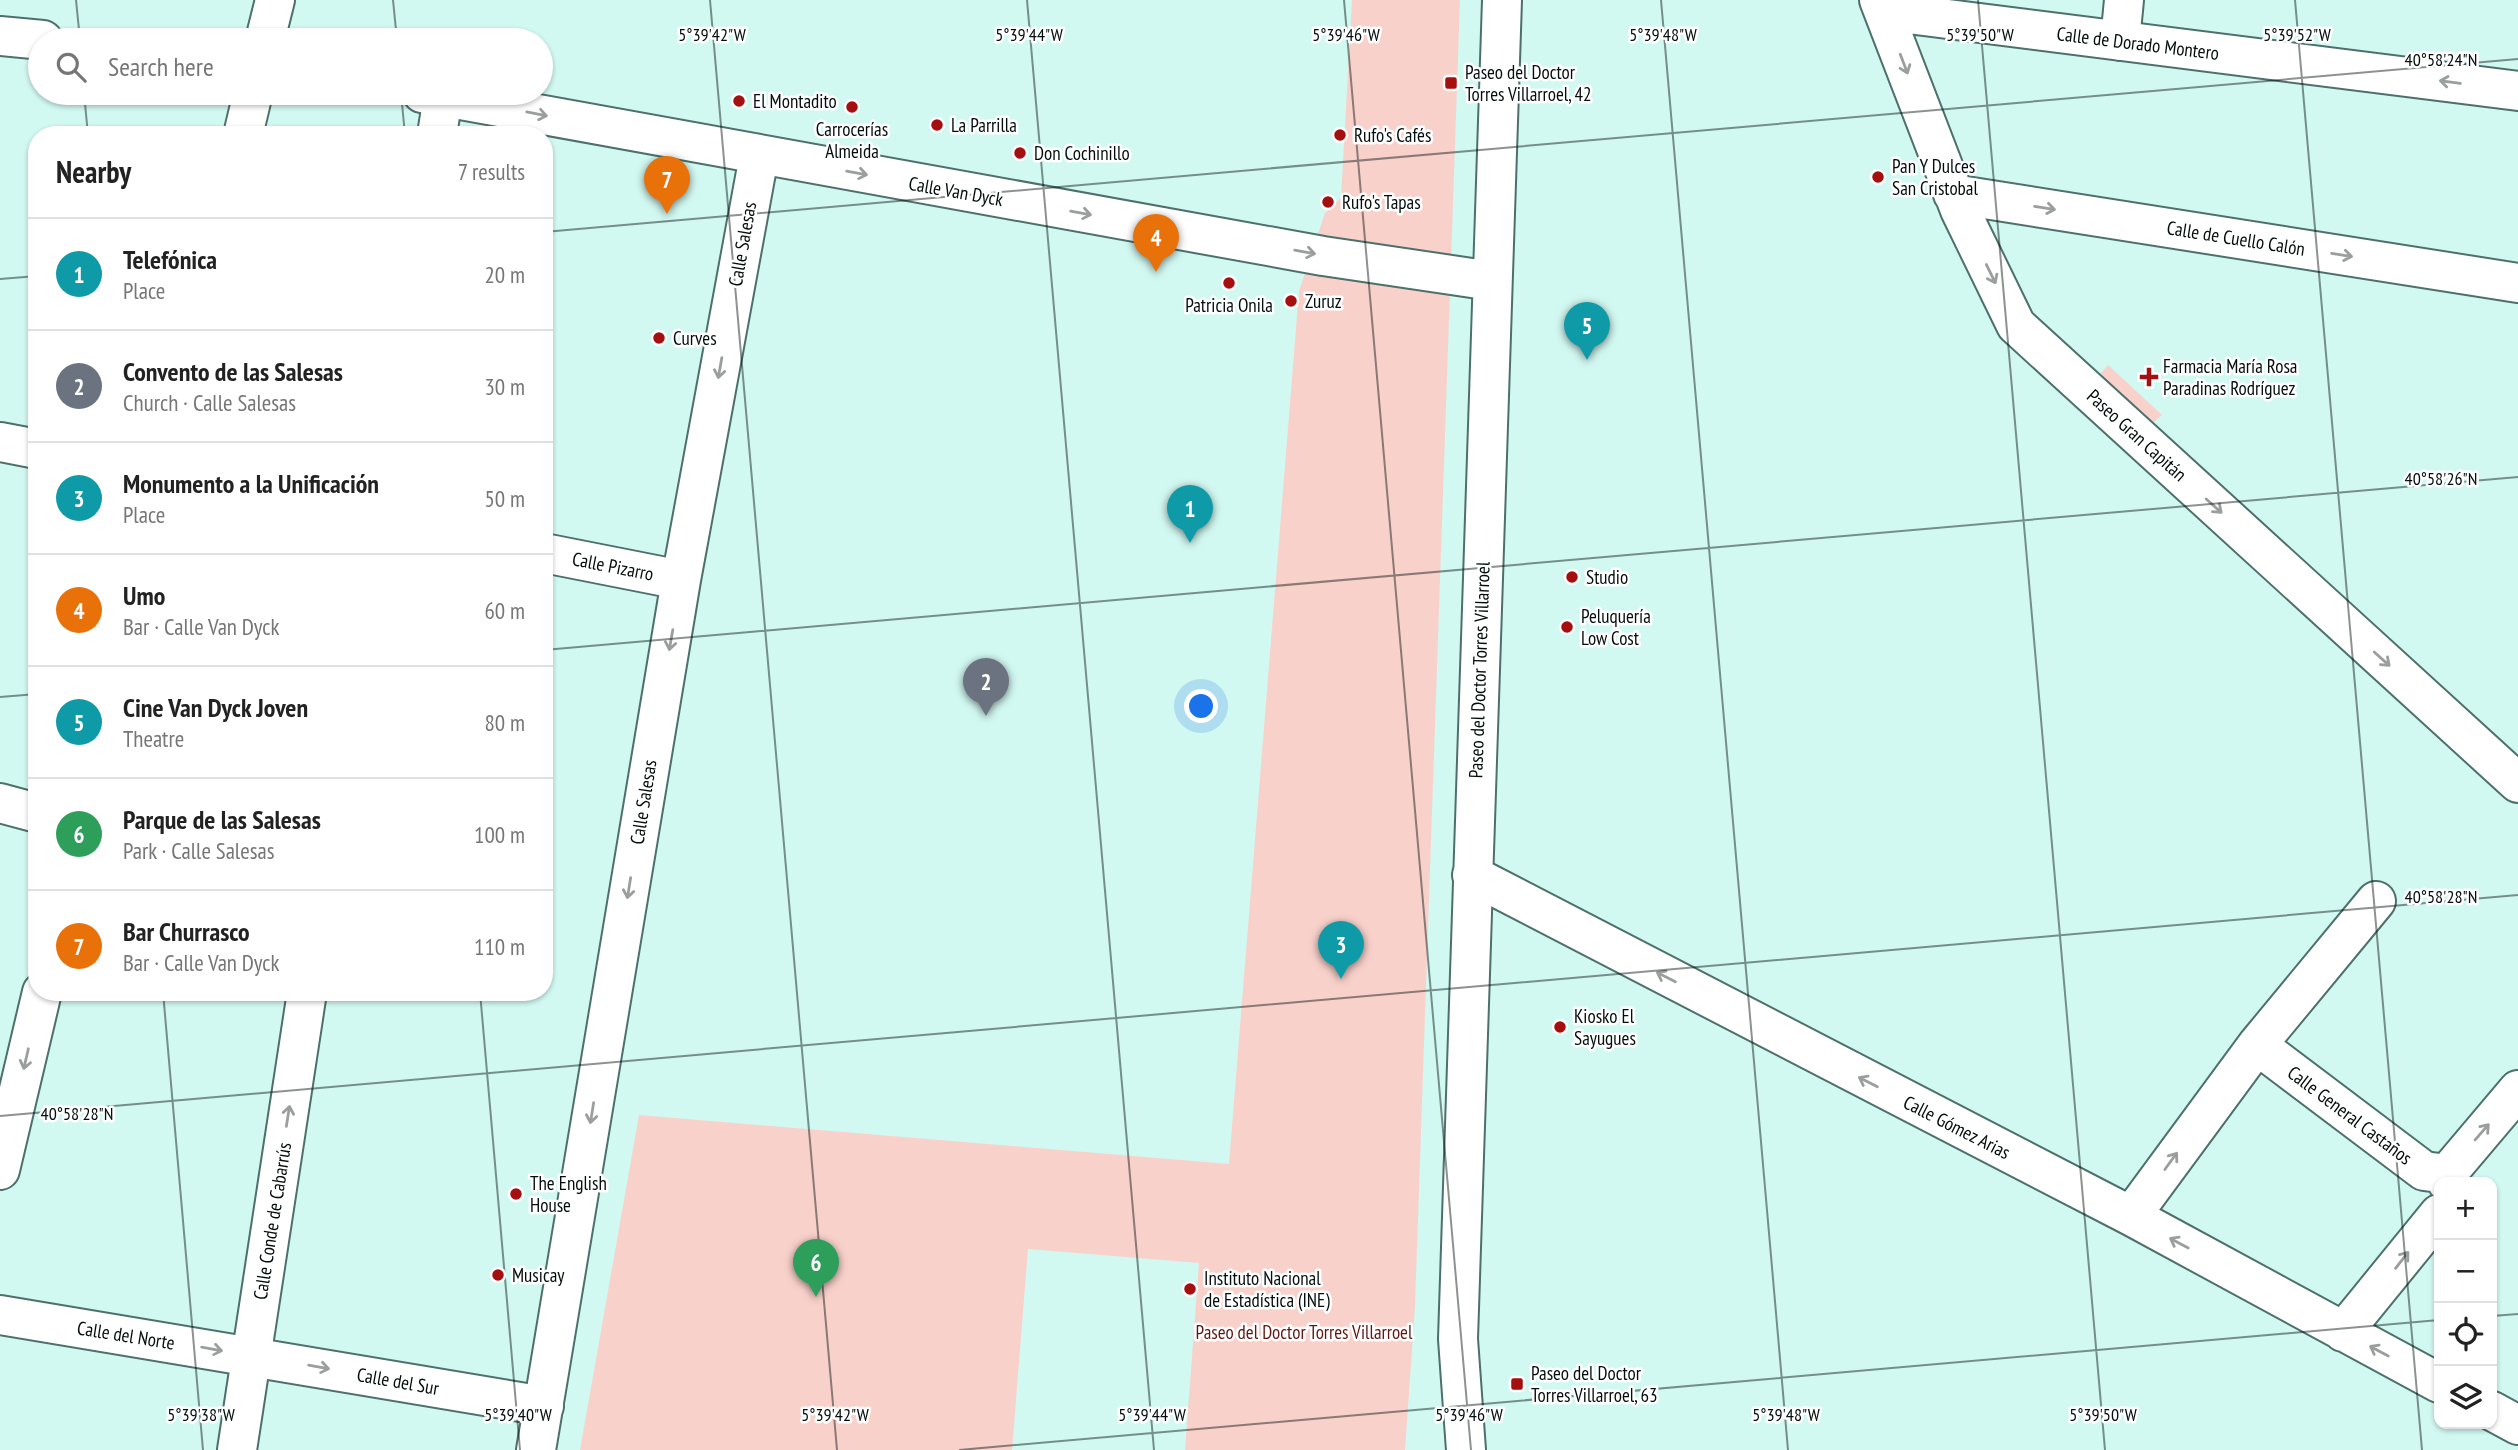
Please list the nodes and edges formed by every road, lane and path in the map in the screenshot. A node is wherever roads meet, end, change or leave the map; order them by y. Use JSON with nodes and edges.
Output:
{"nodes":[{"id":1,"x":275,"y":0,"type":"edge"},
{"id":2,"x":1502,"y":0,"type":"edge"},
{"id":3,"x":2124,"y":0,"type":"edge"},
{"id":4,"x":1882,"y":5,"type":"edge"},
{"id":5,"x":268,"y":28,"type":"edge"},
{"id":6,"x":0,"y":36,"type":"edge"},
{"id":7,"x":28,"y":39,"type":"edge"},
{"id":8,"x":2120,"y":41,"type":"junction"},
{"id":9,"x":2518,"y":91,"type":"edge"},
{"id":10,"x":250,"y":105,"type":"edge"},
{"id":11,"x":433,"y":105,"type":"edge"},
{"id":12,"x":486,"y":105,"type":"edge"},
{"id":13,"x":245,"y":126,"type":"edge"},
{"id":14,"x":436,"y":126,"type":"edge"},
{"id":15,"x":759,"y":156,"type":"junction"},
{"id":16,"x":1953,"y":194,"type":"junction"},
{"id":17,"x":1492,"y":281,"type":"junction"},
{"id":18,"x":2518,"y":283,"type":"edge"},
{"id":19,"x":0,"y":442,"type":"edge"},
{"id":20,"x":28,"y":447,"type":"edge"},
{"id":21,"x":553,"y":555,"type":"edge"},
{"id":22,"x":681,"y":580,"type":"junction"},
{"id":23,"x":2518,"y":783,"type":"edge"},
{"id":24,"x":0,"y":803,"type":"edge"},
{"id":25,"x":28,"y":811,"type":"edge"},
{"id":26,"x":1472,"y":875,"type":"junction"},
{"id":27,"x":2376,"y":901,"type":"dead end"},
{"id":28,"x":40,"y":1001,"type":"edge"},
{"id":29,"x":306,"y":1001,"type":"edge"},
{"id":30,"x":2257,"y":1045,"type":"junction"},
{"id":31,"x":2518,"y":1090,"type":"edge"},
{"id":32,"x":0,"y":1170,"type":"edge"},
{"id":33,"x":2444,"y":1177,"type":"edge"},
{"id":34,"x":2448,"y":1177,"type":"edge"},
{"id":35,"x":2131,"y":1216,"type":"junction"},
{"id":36,"x":2434,"y":1220,"type":"edge"},
{"id":37,"x":0,"y":1315,"type":"edge"},
{"id":38,"x":2343,"y":1332,"type":"junction"},
{"id":39,"x":1458,"y":1339,"type":"junction"},
{"id":40,"x":251,"y":1356,"type":"junction"},
{"id":41,"x":2434,"y":1380,"type":"edge"},
{"id":42,"x":544,"y":1406,"type":"junction"},
{"id":43,"x":2497,"y":1414,"type":"edge"},
{"id":44,"x":2518,"y":1425,"type":"edge"},
{"id":45,"x":237,"y":1450,"type":"edge"},
{"id":46,"x":536,"y":1450,"type":"edge"},
{"id":47,"x":1438,"y":1450,"type":"edge"},
{"id":48,"x":1466,"y":1450,"type":"edge"}],
"edges":[{"from":1,"to":5,"type":"main road"},
{"from":2,"to":17,"type":"main road","name":"Paseo del Doctor Torres Villarroel"},
{"from":3,"to":8,"type":"main road"},
{"from":4,"to":8,"type":"main road","name":"Calle de Dorado Montero"},
{"from":4,"to":16,"type":"main road","name":"Paseo Gran Capitán","one_way":true},
{"from":6,"to":7,"type":"main road"},
{"from":9,"to":8,"type":"main road","name":"Calle de Dorado Montero","one_way":true},
{"from":10,"to":13,"type":"main road"},
{"from":11,"to":14,"type":"main road"},
{"from":12,"to":15,"type":"main road","name":"Calle Van Dyck","one_way":true},
{"from":15,"to":17,"type":"main road","name":"Calle Van Dyck","one_way":true},
{"from":15,"to":22,"type":"main road","name":"Calle Salesas","one_way":true},
{"from":16,"to":18,"type":"main road","name":"Calle de Cuello Calón","one_way":true},
{"from":16,"to":23,"type":"main road","name":"Paseo Gran Capitán","one_way":true},
{"from":17,"to":26,"type":"main road","name":"Paseo del Doctor Torres Villarroel"},
{"from":19,"to":20,"type":"main road"},
{"from":21,"to":22,"type":"main road","name":"Calle Pizarro"},
{"from":22,"to":42,"type":"main road","name":"Calle Salesas","one_way":true},
{"from":24,"to":25,"type":"main road"},
{"from":35,"to":26,"type":"main road","name":"Calle Gómez Arias","one_way":true},
{"from":26,"to":39,"type":"main road","name":"Paseo del Doctor Torres Villarroel"},
{"from":27,"to":30,"type":"main road"},
{"from":28,"to":32,"type":"main road","one_way":true},
{"from":40,"to":29,"type":"main road","name":"Calle Conde de Cabarrús","one_way":true},
{"from":30,"to":33,"type":"main road","name":"Calle General Castaños"},
{"from":35,"to":30,"type":"main road","one_way":true},
{"from":34,"to":31,"type":"main road","one_way":true},
{"from":38,"to":35,"type":"main road","name":"Calle Gómez Arias","one_way":true},
{"from":38,"to":36,"type":"main road","one_way":true},
{"from":37,"to":40,"type":"main road","name":"Calle del Norte","one_way":true},
{"from":41,"to":38,"type":"main road","name":"Calle Gómez Arias","one_way":true},
{"from":39,"to":47,"type":"main road","name":"Paseo del Doctor Torres Villarroel"},
{"from":39,"to":48,"type":"main road","name":"Paseo del Doctor Torres Villarroel"},
{"from":40,"to":42,"type":"main road","name":"Calle del Sur","one_way":true},
{"from":40,"to":45,"type":"main road","name":"Calle Conde de Cabarrús"},
{"from":42,"to":46,"type":"main road","name":"Calle Salesas"},
{"from":43,"to":44,"type":"main road"}]}
